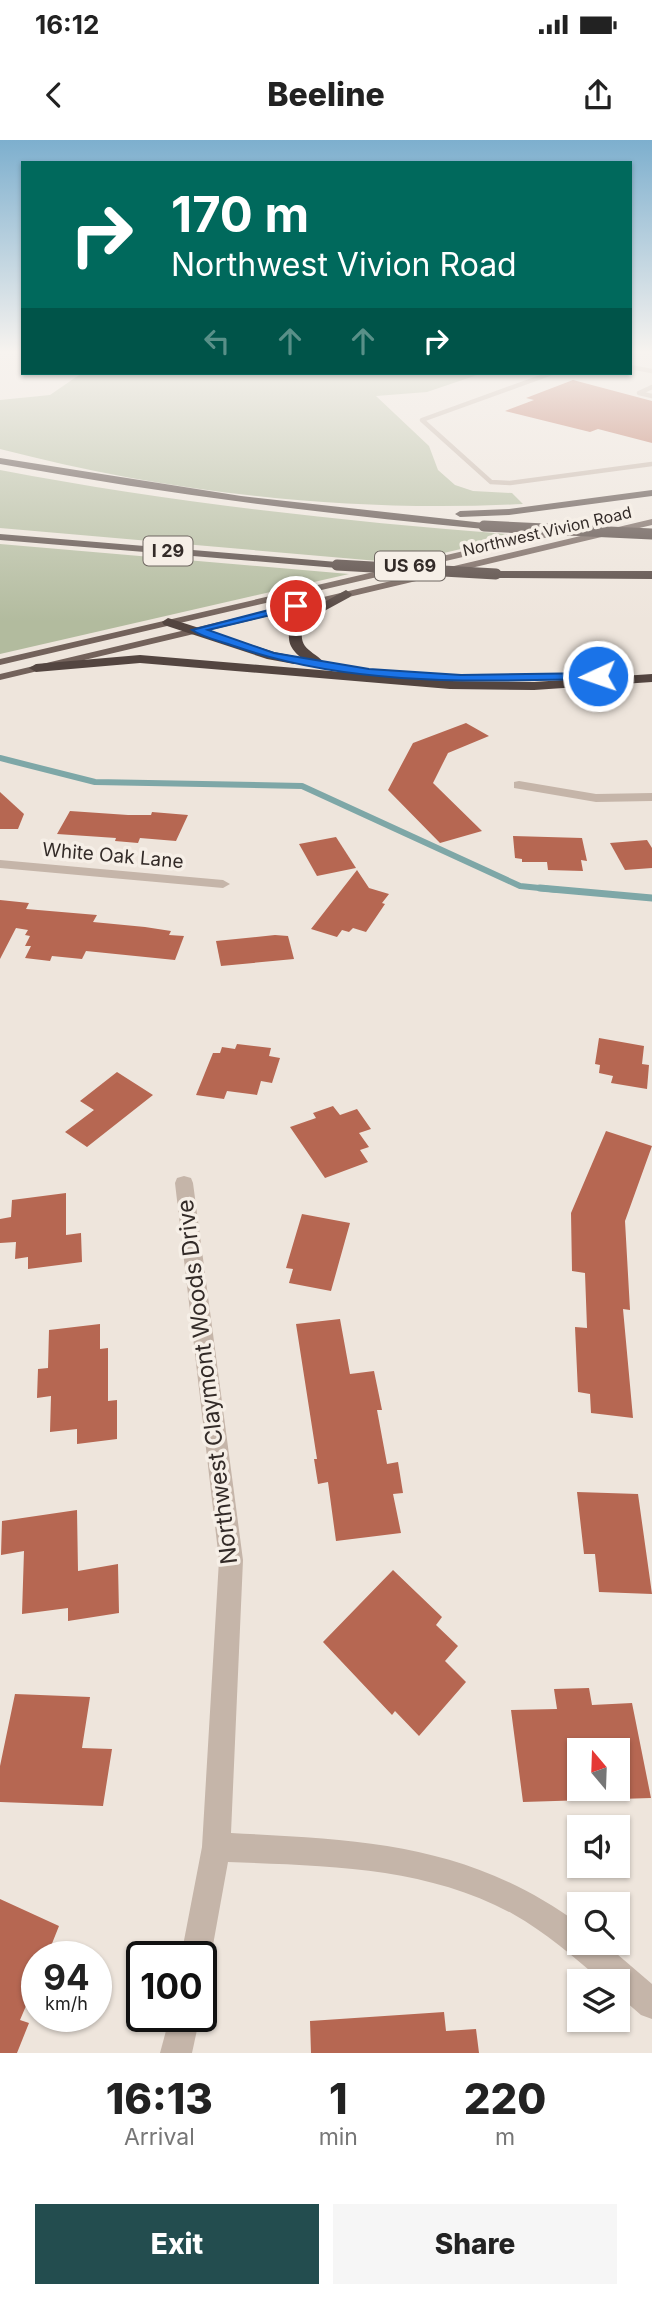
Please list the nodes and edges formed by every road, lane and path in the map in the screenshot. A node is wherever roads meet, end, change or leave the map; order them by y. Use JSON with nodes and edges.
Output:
{"nodes":[{"id":1,"x":446,"y":443,"type":"edge"},
{"id":2,"x":652,"y":460,"type":"edge"},
{"id":3,"x":0,"y":461,"type":"edge"},
{"id":4,"x":652,"y":493,"type":"edge"},
{"id":5,"x":367,"y":516,"type":"junction"},
{"id":6,"x":612,"y":519,"type":"dead end"},
{"id":7,"x":652,"y":522,"type":"edge"},
{"id":8,"x":652,"y":534,"type":"edge"},
{"id":9,"x":0,"y":537,"type":"edge"},
{"id":10,"x":652,"y":578,"type":"edge"},
{"id":11,"x":346,"y":594,"type":"junction"},
{"id":12,"x":168,"y":622,"type":"junction"},
{"id":13,"x":197,"y":630,"type":"junction"},
{"id":14,"x":0,"y":662,"type":"edge"},
{"id":15,"x":320,"y":665,"type":"junction"},
{"id":16,"x":36,"y":668,"type":"junction"},
{"id":17,"x":652,"y":672,"type":"edge"},
{"id":18,"x":0,"y":677,"type":"edge"},
{"id":19,"x":652,"y":678,"type":"edge"},
{"id":20,"x":519,"y":785,"type":"dead end"},
{"id":21,"x":652,"y":797,"type":"edge"},
{"id":22,"x":0,"y":864,"type":"edge"},
{"id":23,"x":223,"y":884,"type":"dead end"},
{"id":24,"x":184,"y":1182,"type":"dead end"},
{"id":25,"x":216,"y":1846,"type":"junction"},
{"id":26,"x":567,"y":1934,"type":"edge"},
{"id":27,"x":199,"y":1941,"type":"edge"},
{"id":28,"x":594,"y":1955,"type":"edge"},
{"id":29,"x":652,"y":2004,"type":"edge"},
{"id":30,"x":182,"y":2032,"type":"edge"},
{"id":31,"x":176,"y":2053,"type":"edge"}],
"edges":[{"from":1,"to":2,"type":"lane"},
{"from":3,"to":5,"type":"highway"},
{"from":4,"to":5,"type":"highway"},
{"from":5,"to":8,"type":"highway","bridge":true},
{"from":6,"to":12,"type":"main road","name":"Northwest Vivion Road","number":"US 69"},
{"from":7,"to":11,"type":"main road","name":"Northwest Vivion Road","number":"US 69"},
{"from":9,"to":10,"type":"highway","number":"I 29","bridge":true},
{"from":11,"to":13,"type":"main road","name":"Northwest Vivion Road","number":"US 69"},
{"from":11,"to":15,"type":"highway"},
{"from":12,"to":13,"type":"highway"},
{"from":12,"to":14,"type":"main road","name":"Northwest Vivion Road","number":"US 69"},
{"from":13,"to":15,"type":"highway"},
{"from":13,"to":16,"type":"main road","name":"Northwest Vivion Road","number":"US 69"},
{"from":15,"to":17,"type":"highway"},
{"from":16,"to":18,"type":"main road","name":"Northwest Vivion Road","number":"US 69"},
{"from":16,"to":19,"type":"highway"},
{"from":20,"to":21,"type":"street"},
{"from":22,"to":23,"type":"street","name":"White Oak Lane"},
{"from":24,"to":25,"type":"street","name":"Northwest Claymont Woods Drive"},
{"from":25,"to":26,"type":"street"},
{"from":25,"to":27,"type":"street","name":"Northwest Claymont Woods Drive"},
{"from":28,"to":29,"type":"street"},
{"from":30,"to":31,"type":"street"}]}
